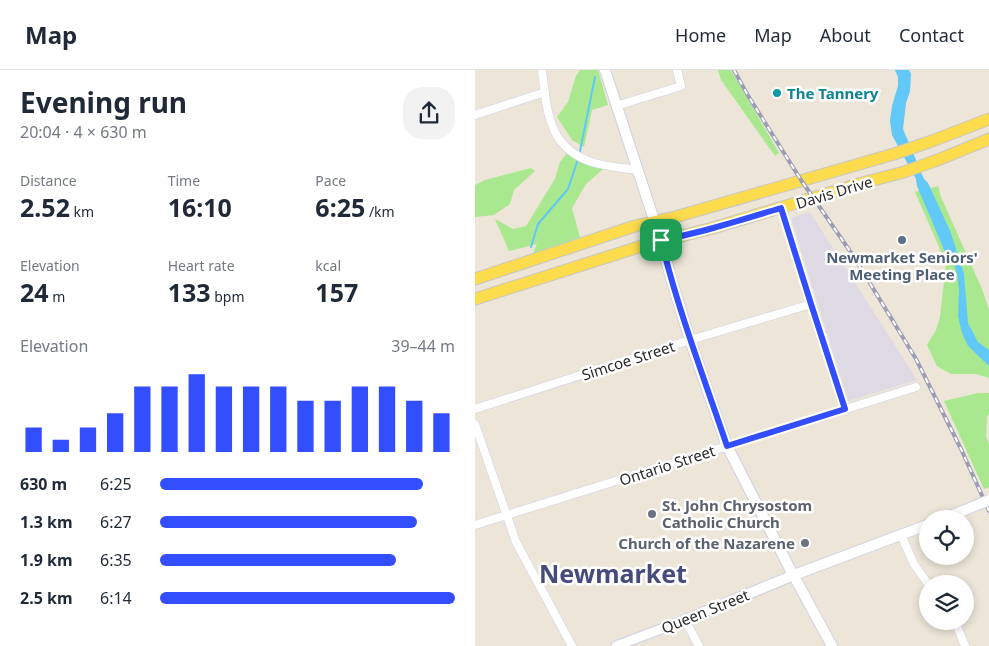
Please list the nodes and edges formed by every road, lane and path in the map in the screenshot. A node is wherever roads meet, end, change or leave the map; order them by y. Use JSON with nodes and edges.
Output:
{"nodes":[{"id":1,"x":542,"y":70,"type":"edge"},
{"id":2,"x":605,"y":70,"type":"edge"},
{"id":3,"x":677,"y":70,"type":"edge"},
{"id":4,"x":545,"y":92,"type":"junction"},
{"id":5,"x":616,"y":106,"type":"junction"},
{"id":6,"x":475,"y":115,"type":"edge"},
{"id":7,"x":989,"y":119,"type":"edge"},
{"id":8,"x":989,"y":139,"type":"edge"},
{"id":9,"x":637,"y":170,"type":"junction"},
{"id":10,"x":781,"y":208,"type":"junction"},
{"id":11,"x":658,"y":231,"type":"junction"},
{"id":12,"x":475,"y":279,"type":"edge"},
{"id":13,"x":475,"y":299,"type":"edge"},
{"id":14,"x":811,"y":304,"type":"junction"},
{"id":15,"x":690,"y":340,"type":"junction"},
{"id":16,"x":916,"y":387,"type":"dead end"},
{"id":17,"x":475,"y":409,"type":"edge"},
{"id":18,"x":845,"y":409,"type":"junction"},
{"id":19,"x":475,"y":424,"type":"edge"},
{"id":20,"x":727,"y":446,"type":"junction"},
{"id":21,"x":989,"y":500,"type":"edge"},
{"id":22,"x":965,"y":510,"type":"edge"},
{"id":23,"x":506,"y":516,"type":"junction"},
{"id":24,"x":475,"y":526,"type":"edge"},
{"id":25,"x":919,"y":527,"type":"edge"},
{"id":26,"x":901,"y":534,"type":"junction"},
{"id":27,"x":794,"y":575,"type":"junction"},
{"id":28,"x":922,"y":575,"type":"edge"},
{"id":29,"x":685,"y":620,"type":"junction"},
{"id":30,"x":959,"y":630,"type":"edge"},
{"id":31,"x":572,"y":646,"type":"edge"},
{"id":32,"x":616,"y":646,"type":"edge"},
{"id":33,"x":699,"y":646,"type":"edge"},
{"id":34,"x":832,"y":646,"type":"edge"},
{"id":35,"x":965,"y":646,"type":"edge"}],
"edges":[{"from":1,"to":4,"type":"street"},
{"from":2,"to":5,"type":"main road"},
{"from":3,"to":5,"type":"street"},
{"from":4,"to":6,"type":"street"},
{"from":4,"to":9,"type":"street"},
{"from":5,"to":9,"type":"main road"},
{"from":7,"to":11,"type":"main road","name":"Davis Drive"},
{"from":8,"to":10,"type":"main road","name":"Davis Drive"},
{"from":9,"to":11,"type":"main road"},
{"from":10,"to":11,"type":"main road","name":"Davis Drive"},
{"from":10,"to":14,"type":"street"},
{"from":11,"to":12,"type":"main road","name":"Davis Drive"},
{"from":11,"to":13,"type":"main road","name":"Davis Drive"},
{"from":11,"to":15,"type":"main road"},
{"from":14,"to":15,"type":"street","name":"Simcoe Street"},
{"from":14,"to":18,"type":"street"},
{"from":15,"to":17,"type":"street","name":"Simcoe Street"},
{"from":15,"to":20,"type":"main road"},
{"from":16,"to":18,"type":"street","name":"Ontario Street"},
{"from":18,"to":20,"type":"street","name":"Ontario Street"},
{"from":19,"to":23,"type":"street"},
{"from":20,"to":23,"type":"street","name":"Ontario Street"},
{"from":20,"to":27,"type":"main road"},
{"from":21,"to":22,"type":"main road","bridge":true},
{"from":23,"to":24,"type":"street","name":"Ontario Street"},
{"from":23,"to":31,"type":"street"},
{"from":25,"to":26,"type":"main road","name":"Queen Street"},
{"from":26,"to":27,"type":"main road","name":"Queen Street"},
{"from":26,"to":28,"type":"street"},
{"from":27,"to":29,"type":"main road","name":"Queen Street"},
{"from":27,"to":34,"type":"main road"},
{"from":29,"to":32,"type":"street","name":"Queen Street"},
{"from":29,"to":33,"type":"street"},
{"from":30,"to":35,"type":"street"}]}
